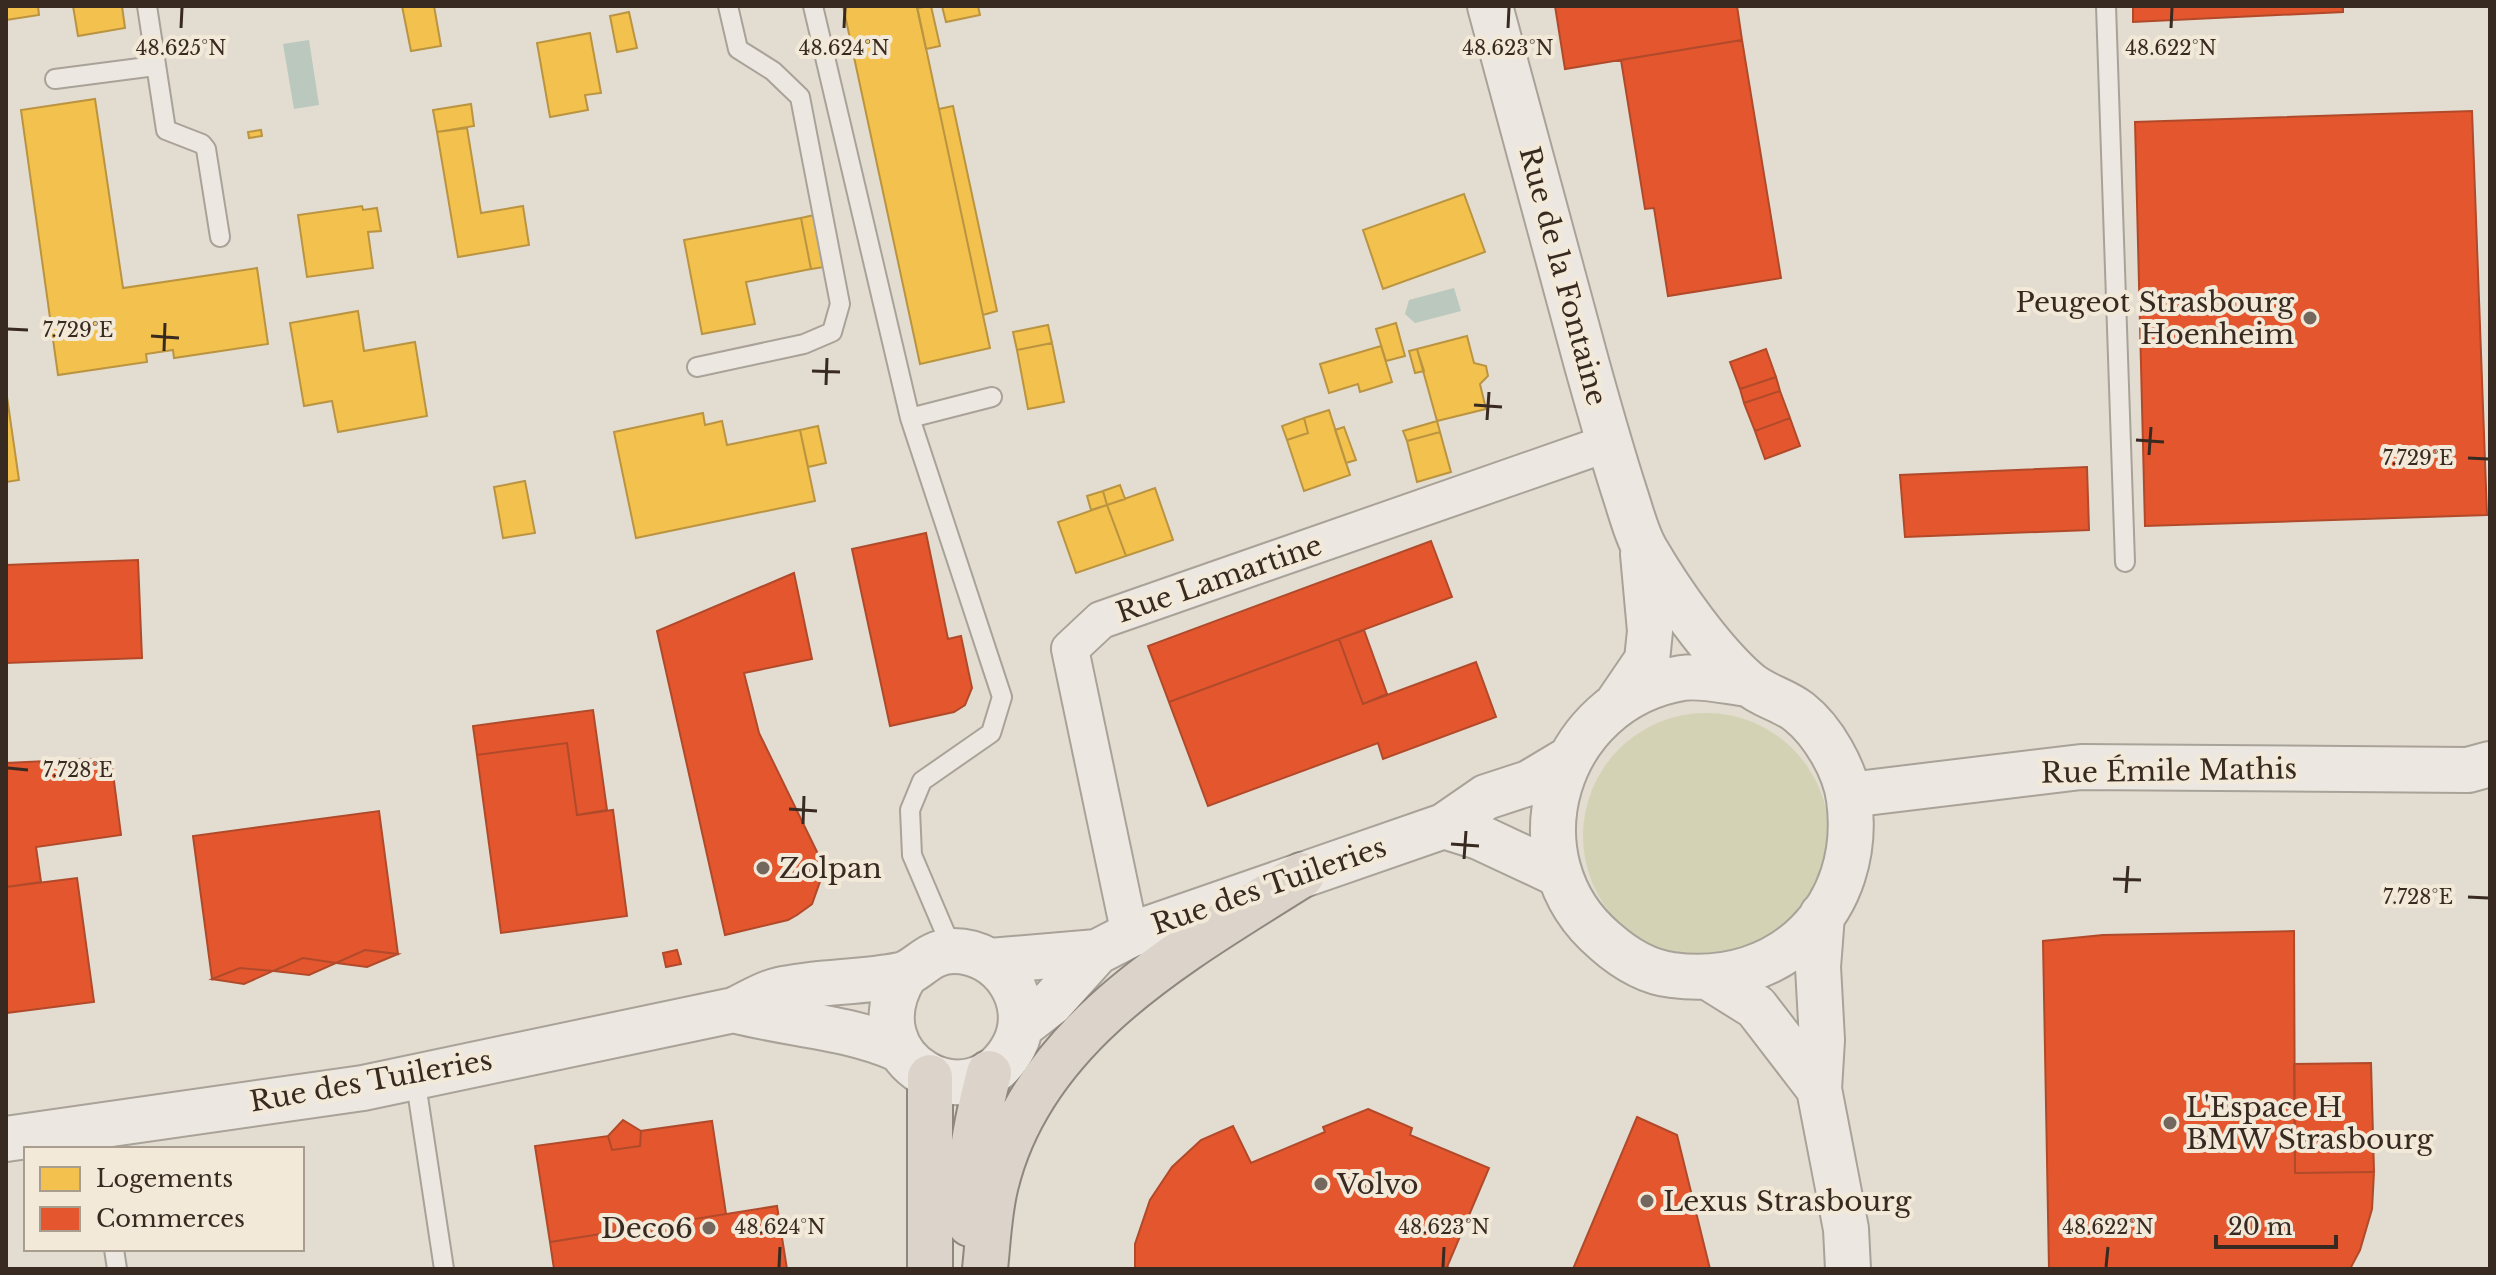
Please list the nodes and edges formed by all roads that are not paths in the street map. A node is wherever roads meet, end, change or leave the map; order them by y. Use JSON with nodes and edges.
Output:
{"nodes":[{"id":1,"x":147,"y":6,"type":"edge"},
{"id":2,"x":728,"y":6,"type":"edge"},
{"id":3,"x":813,"y":6,"type":"edge"},
{"id":4,"x":1490,"y":6,"type":"edge"},
{"id":5,"x":2106,"y":6,"type":"edge"},
{"id":6,"x":155,"y":66,"type":"junction"},
{"id":7,"x":55,"y":79,"type":"dead end"},
{"id":8,"x":220,"y":237,"type":"dead end"},
{"id":9,"x":697,"y":367,"type":"dead end"},
{"id":10,"x":992,"y":397,"type":"dead end"},
{"id":11,"x":910,"y":418,"type":"junction"},
{"id":12,"x":1608,"y":443,"type":"junction"},
{"id":13,"x":1642,"y":544,"type":"junction"},
{"id":14,"x":2125,"y":562,"type":"dead end"},
{"id":15,"x":1749,"y":684,"type":"junction"},
{"id":16,"x":1616,"y":707,"type":"junction"},
{"id":17,"x":1566,"y":761,"type":"junction"},
{"id":18,"x":2490,"y":764,"type":"edge"},
{"id":19,"x":1849,"y":795,"type":"junction"},
{"id":20,"x":1444,"y":826,"type":"junction"},
{"id":21,"x":1558,"y":874,"type":"junction"},
{"id":22,"x":1302,"y":875,"type":"junction"},
{"id":23,"x":1822,"y":915,"type":"junction"},
{"id":24,"x":1114,"y":943,"type":"junction"},
{"id":25,"x":972,"y":956,"type":"junction"},
{"id":26,"x":905,"y":975,"type":"junction"},
{"id":27,"x":1708,"y":977,"type":"junction"},
{"id":28,"x":734,"y":1010,"type":"junction"},
{"id":29,"x":1020,"y":1027,"type":"junction"},
{"id":30,"x":914,"y":1063,"type":"junction"},
{"id":31,"x":989,"y":1073,"type":"junction"},
{"id":32,"x":415,"y":1077,"type":"junction"},
{"id":33,"x":1819,"y":1089,"type":"junction"},
{"id":34,"x":98,"y":1137,"type":"edge"},
{"id":35,"x":6,"y":1139,"type":"edge"},
{"id":36,"x":444,"y":1269,"type":"edge"},
{"id":37,"x":930,"y":1269,"type":"edge"},
{"id":38,"x":978,"y":1269,"type":"edge"},
{"id":39,"x":985,"y":1269,"type":"edge"},
{"id":40,"x":1848,"y":1269,"type":"edge"}],
"edges":[{"from":1,"to":6,"type":"lane"},
{"from":2,"to":9,"type":"lane"},
{"from":3,"to":11,"type":"lane"},
{"from":4,"to":12,"type":"street","name":"Rue de la Fontaine"},
{"from":5,"to":14,"type":"lane"},
{"from":6,"to":7,"type":"lane"},
{"from":6,"to":8,"type":"lane"},
{"from":10,"to":11,"type":"lane"},
{"from":11,"to":25,"type":"lane"},
{"from":12,"to":13,"type":"street","name":"Rue de la Fontaine"},
{"from":12,"to":24,"type":"street","name":"Rue Lamartine"},
{"from":13,"to":15,"type":"street","name":"Rue de la Fontaine"},
{"from":13,"to":16,"type":"street","name":"Rue de la Fontaine"},
{"from":15,"to":16,"type":"street","name":"Rue de la Fontaine"},
{"from":15,"to":19,"type":"street","name":"Rue de la Fontaine"},
{"from":16,"to":17,"type":"street","name":"Rue de la Fontaine"},
{"from":17,"to":20,"type":"street","name":"Rue des Tuileries"},
{"from":17,"to":21,"type":"street","name":"Rue de la Fontaine"},
{"from":18,"to":19,"type":"street","name":"Rue Émile Mathis"},
{"from":19,"to":23,"type":"street","name":"Rue de la Fontaine"},
{"from":20,"to":21,"type":"street"},
{"from":20,"to":22,"type":"street","name":"Rue des Tuileries"},
{"from":21,"to":27,"type":"street","name":"Rue de la Fontaine"},
{"from":22,"to":24,"type":"street","name":"Rue des Tuileries"},
{"from":22,"to":39,"type":"highway"},
{"from":23,"to":27,"type":"street","name":"Rue de la Fontaine"},
{"from":23,"to":33,"type":"street","name":"Rue de la Fontaine"},
{"from":24,"to":25,"type":"street","name":"Rue des Tuileries"},
{"from":24,"to":29,"type":"street","name":"Rue des Tuileries"},
{"from":25,"to":26,"type":"street","name":"Rue des Tuileries"},
{"from":25,"to":29,"type":"street"},
{"from":26,"to":28,"type":"street","name":"Rue des Tuileries"},
{"from":26,"to":30,"type":"street"},
{"from":27,"to":33,"type":"street","name":"Rue de la Fontaine"},
{"from":28,"to":30,"type":"street","name":"Rue des Tuileries"},
{"from":28,"to":32,"type":"street","name":"Rue des Tuileries"},
{"from":29,"to":31,"type":"street","name":"Rue des Tuileries"},
{"from":30,"to":31,"type":"street","name":"Rue des Tuileries"},
{"from":30,"to":37,"type":"highway"},
{"from":31,"to":38,"type":"highway"},
{"from":32,"to":34,"type":"street","name":"Rue des Tuileries"},
{"from":32,"to":36,"type":"lane"},
{"from":33,"to":40,"type":"street","name":"Rue de la Fontaine"},
{"from":34,"to":35,"type":"street","name":"Rue des Tuileries"}]}
